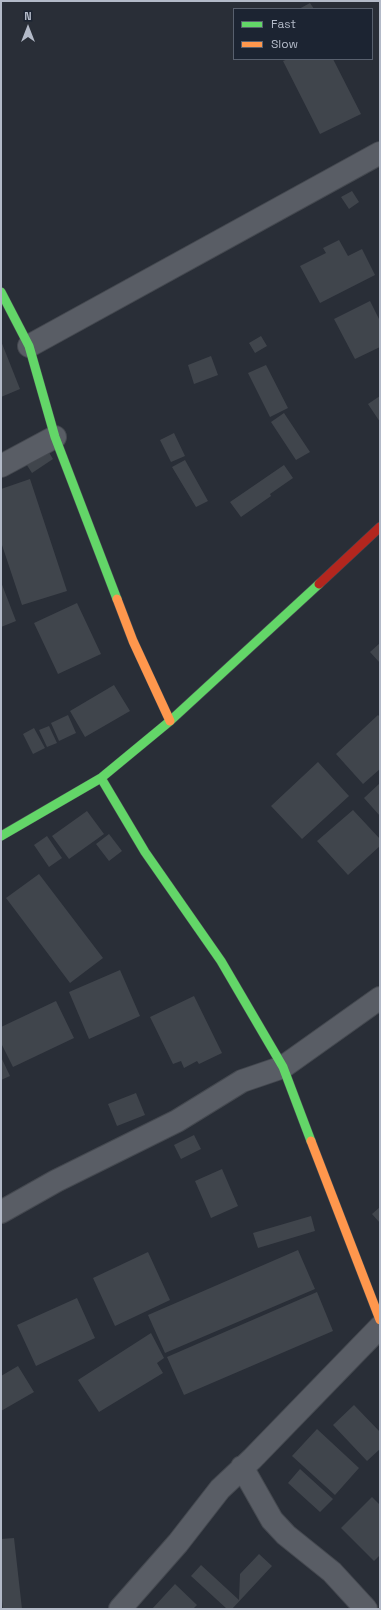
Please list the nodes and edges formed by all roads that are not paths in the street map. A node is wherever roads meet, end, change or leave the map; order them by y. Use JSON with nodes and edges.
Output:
{"nodes":[{"id":1,"x":380,"y":153,"type":"edge"},
{"id":2,"x":1,"y":292,"type":"edge"},
{"id":3,"x":29,"y":346,"type":"junction"},
{"id":4,"x":55,"y":437,"type":"junction"},
{"id":5,"x":1,"y":466,"type":"edge"},
{"id":6,"x":380,"y":527,"type":"edge"},
{"id":7,"x":170,"y":721,"type":"junction"},
{"id":8,"x":100,"y":778,"type":"junction"},
{"id":9,"x":1,"y":836,"type":"edge"},
{"id":10,"x":380,"y":998,"type":"edge"},
{"id":11,"x":283,"y":1067,"type":"junction"},
{"id":12,"x":1,"y":1212,"type":"edge"},
{"id":13,"x":380,"y":1320,"type":"edge"},
{"id":14,"x":380,"y":1327,"type":"edge"},
{"id":15,"x":242,"y":1467,"type":"junction"},
{"id":16,"x":120,"y":1609,"type":"edge"},
{"id":17,"x":366,"y":1609,"type":"edge"}],
"edges":[{"from":1,"to":3,"type":"street"},
{"from":2,"to":3,"type":"street"},
{"from":3,"to":4,"type":"street"},
{"from":4,"to":5,"type":"street"},
{"from":4,"to":7,"type":"street"},
{"from":6,"to":7,"type":"street"},
{"from":7,"to":8,"type":"street"},
{"from":8,"to":9,"type":"street"},
{"from":8,"to":11,"type":"street"},
{"from":10,"to":11,"type":"street"},
{"from":11,"to":12,"type":"street"},
{"from":11,"to":13,"type":"street"},
{"from":14,"to":15,"type":"street"},
{"from":15,"to":16,"type":"street"},
{"from":15,"to":17,"type":"street"}]}
